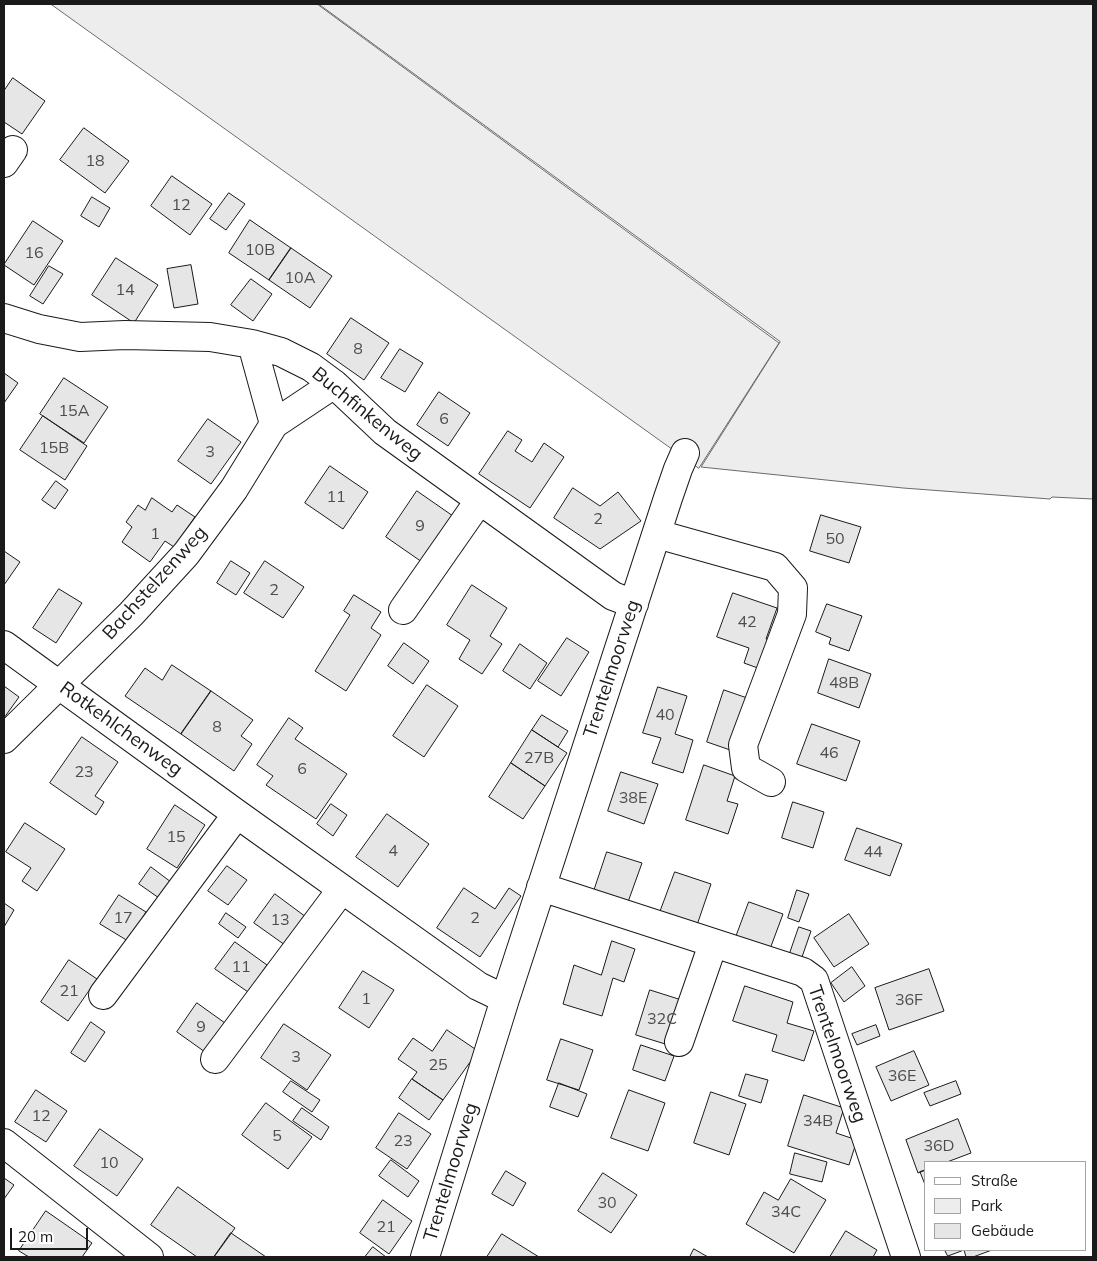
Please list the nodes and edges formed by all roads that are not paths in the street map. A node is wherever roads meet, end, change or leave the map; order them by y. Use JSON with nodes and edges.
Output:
{"nodes":[{"id":1,"x":4,"y":318,"type":"edge"},
{"id":2,"x":252,"y":344,"type":"junction"},
{"id":3,"x":334,"y":384,"type":"junction"},
{"id":4,"x":274,"y":424,"type":"junction"},
{"id":5,"x":686,"y":452,"type":"dead end"},
{"id":6,"x":479,"y":500,"type":"junction"},
{"id":7,"x":657,"y":534,"type":"junction"},
{"id":8,"x":634,"y":604,"type":"junction"},
{"id":9,"x":403,"y":610,"type":"dead end"},
{"id":10,"x":4,"y":645,"type":"edge"},
{"id":11,"x":59,"y":684,"type":"junction"},
{"id":12,"x":4,"y":740,"type":"edge"},
{"id":13,"x":772,"y":782,"type":"dead end"},
{"id":14,"x":238,"y":814,"type":"junction"},
{"id":15,"x":541,"y":887,"type":"junction"},
{"id":16,"x":342,"y":889,"type":"junction"},
{"id":17,"x":713,"y":944,"type":"junction"},
{"id":18,"x":103,"y":995,"type":"dead end"},
{"id":19,"x":505,"y":998,"type":"junction"},
{"id":20,"x":679,"y":1042,"type":"dead end"},
{"id":21,"x":215,"y":1059,"type":"dead end"},
{"id":22,"x":4,"y":1143,"type":"edge"},
{"id":23,"x":149,"y":1257,"type":"edge"},
{"id":24,"x":425,"y":1257,"type":"edge"},
{"id":25,"x":906,"y":1257,"type":"edge"}],
"edges":[{"from":1,"to":2,"type":"street","name":"Buchfinkenweg"},
{"from":2,"to":3,"type":"street","name":"Buchfinkenweg"},
{"from":2,"to":4,"type":"street"},
{"from":3,"to":4,"type":"street","name":"Bachstelzenweg"},
{"from":3,"to":6,"type":"street","name":"Buchfinkenweg"},
{"from":4,"to":11,"type":"street","name":"Bachstelzenweg"},
{"from":5,"to":7,"type":"street","name":"Trentelmoorweg"},
{"from":6,"to":8,"type":"street","name":"Buchfinkenweg"},
{"from":6,"to":9,"type":"street"},
{"from":7,"to":8,"type":"street","name":"Trentelmoorweg"},
{"from":7,"to":13,"type":"street"},
{"from":8,"to":15,"type":"street","name":"Trentelmoorweg"},
{"from":10,"to":11,"type":"street","name":"Rotkehlchenweg"},
{"from":11,"to":12,"type":"street","name":"Bachstelzenweg"},
{"from":11,"to":14,"type":"street","name":"Rotkehlchenweg"},
{"from":14,"to":16,"type":"street","name":"Rotkehlchenweg"},
{"from":14,"to":18,"type":"street"},
{"from":15,"to":17,"type":"street","name":"Trentelmoorweg"},
{"from":15,"to":19,"type":"street","name":"Trentelmoorweg"},
{"from":16,"to":19,"type":"street","name":"Rotkehlchenweg"},
{"from":16,"to":21,"type":"street"},
{"from":17,"to":20,"type":"street"},
{"from":17,"to":25,"type":"street","name":"Trentelmoorweg"},
{"from":19,"to":24,"type":"street","name":"Trentelmoorweg"},
{"from":22,"to":23,"type":"street"}]}
